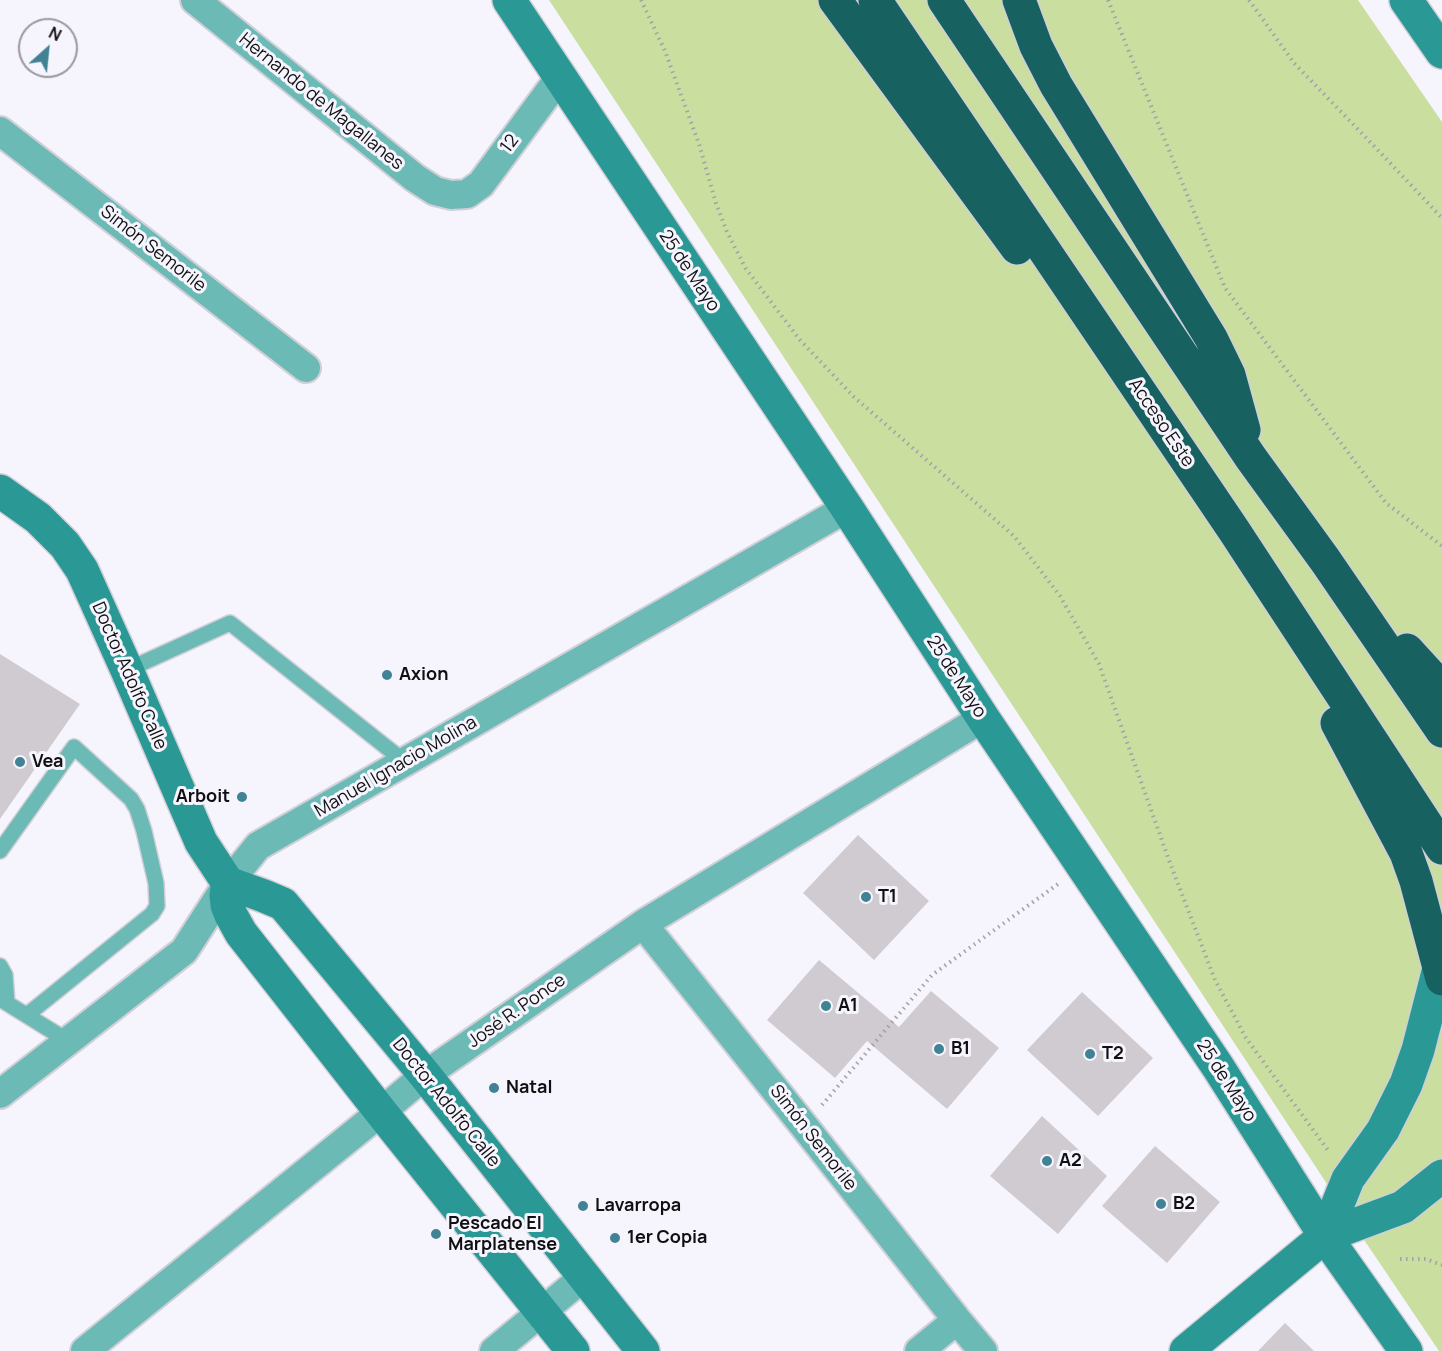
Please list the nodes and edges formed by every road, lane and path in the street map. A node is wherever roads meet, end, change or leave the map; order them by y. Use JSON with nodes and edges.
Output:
{"nodes":[{"id":1,"x":195,"y":0,"type":"edge"},
{"id":2,"x":510,"y":0,"type":"edge"},
{"id":3,"x":641,"y":0,"type":"edge"},
{"id":4,"x":835,"y":0,"type":"edge"},
{"id":5,"x":875,"y":0,"type":"edge"},
{"id":6,"x":944,"y":0,"type":"edge"},
{"id":7,"x":1019,"y":0,"type":"edge"},
{"id":8,"x":1108,"y":0,"type":"edge"},
{"id":9,"x":1250,"y":0,"type":"edge"},
{"id":10,"x":1406,"y":0,"type":"edge"},
{"id":11,"x":1442,"y":52,"type":"edge"},
{"id":12,"x":560,"y":77,"type":"junction"},
{"id":13,"x":0,"y":131,"type":"edge"},
{"id":14,"x":451,"y":195,"type":"joint"},
{"id":15,"x":1442,"y":218,"type":"edge"},
{"id":16,"x":306,"y":368,"type":"dead end"},
{"id":17,"x":1251,"y":458,"type":"junction"},
{"id":18,"x":0,"y":491,"type":"edge"},
{"id":19,"x":847,"y":508,"type":"junction"},
{"id":20,"x":1233,"y":529,"type":"junction"},
{"id":21,"x":1442,"y":546,"type":"edge"},
{"id":22,"x":1325,"y":560,"type":"junction"},
{"id":23,"x":1267,"y":582,"type":"junction"},
{"id":24,"x":128,"y":670,"type":"junction"},
{"id":25,"x":1442,"y":688,"type":"edge"},
{"id":26,"x":982,"y":718,"type":"junction"},
{"id":27,"x":1442,"y":731,"type":"edge"},
{"id":28,"x":405,"y":762,"type":"junction"},
{"id":29,"x":1442,"y":848,"type":"edge"},
{"id":30,"x":0,"y":850,"type":"edge"},
{"id":31,"x":1083,"y":867,"type":"junction"},
{"id":32,"x":228,"y":883,"type":"junction"},
{"id":33,"x":643,"y":924,"type":"junction"},
{"id":34,"x":0,"y":966,"type":"edge"},
{"id":35,"x":1440,"y":973,"type":"edge"},
{"id":36,"x":3,"y":1001,"type":"edge"},
{"id":37,"x":27,"y":1015,"type":"junction"},
{"id":38,"x":68,"y":1041,"type":"junction"},
{"id":39,"x":424,"y":1075,"type":"junction"},
{"id":40,"x":0,"y":1094,"type":"edge"},
{"id":41,"x":381,"y":1112,"type":"junction"},
{"id":42,"x":804,"y":1126,"type":"junction"},
{"id":43,"x":1335,"y":1161,"type":"dead end"},
{"id":44,"x":1442,"y":1176,"type":"edge"},
{"id":45,"x":1325,"y":1236,"type":"junction"},
{"id":46,"x":1400,"y":1258,"type":"dead end"},
{"id":47,"x":1442,"y":1265,"type":"edge"},
{"id":48,"x":585,"y":1276,"type":"junction"},
{"id":49,"x":542,"y":1312,"type":"junction"},
{"id":50,"x":957,"y":1320,"type":"junction"},
{"id":51,"x":85,"y":1351,"type":"edge"},
{"id":52,"x":494,"y":1351,"type":"edge"},
{"id":53,"x":573,"y":1351,"type":"edge"},
{"id":54,"x":643,"y":1351,"type":"edge"},
{"id":55,"x":919,"y":1351,"type":"edge"},
{"id":56,"x":983,"y":1351,"type":"edge"},
{"id":57,"x":1186,"y":1351,"type":"edge"},
{"id":58,"x":1406,"y":1351,"type":"edge"}],
"edges":[{"from":1,"to":14,"type":"street","name":"Hernando de Magallanes"},
{"from":2,"to":12,"type":"street","name":"25 de Mayo"},
{"from":3,"to":43,"type":"path"},
{"from":4,"to":20,"type":"highway"},
{"from":5,"to":20,"type":"highway","name":"Acceso Este"},
{"from":6,"to":17,"type":"highway"},
{"from":7,"to":17,"type":"highway"},
{"from":8,"to":21,"type":"path"},
{"from":9,"to":15,"type":"path"},
{"from":10,"to":11,"type":"street"},
{"from":12,"to":14,"type":"street","name":"12"},
{"from":12,"to":19,"type":"street","name":"25 de Mayo"},
{"from":13,"to":16,"type":"street","name":"Simón Semorile"},
{"from":17,"to":22,"type":"highway"},
{"from":18,"to":24,"type":"street","name":"Doctor Adolfo Calle"},
{"from":19,"to":26,"type":"street","name":"25 de Mayo"},
{"from":19,"to":28,"type":"street","name":"Manuel Ignacio Molina"},
{"from":20,"to":23,"type":"highway","name":"Acceso Este"},
{"from":22,"to":25,"type":"highway"},
{"from":22,"to":27,"type":"highway"},
{"from":23,"to":29,"type":"highway","name":"Acceso Este"},
{"from":23,"to":35,"type":"highway"},
{"from":24,"to":28,"type":"lane"},
{"from":24,"to":32,"type":"street","name":"Doctor Adolfo Calle"},
{"from":26,"to":31,"type":"street","name":"25 de Mayo"},
{"from":26,"to":33,"type":"street","name":"José R. Ponce"},
{"from":28,"to":32,"type":"street","name":"Manuel Ignacio Molina"},
{"from":30,"to":37,"type":"lane"},
{"from":31,"to":42,"type":"path"},
{"from":31,"to":45,"type":"street","name":"25 de Mayo"},
{"from":32,"to":38,"type":"street","name":"Manuel Ignacio Molina"},
{"from":32,"to":39,"type":"street","name":"Doctor Adolfo Calle"},
{"from":32,"to":41,"type":"street","name":"Doctor Adolfo Calle"},
{"from":33,"to":39,"type":"street","name":"José R. Ponce"},
{"from":33,"to":42,"type":"street","name":"Simón Semorile"},
{"from":34,"to":36,"type":"lane"},
{"from":35,"to":45,"type":"street"},
{"from":36,"to":37,"type":"lane"},
{"from":37,"to":38,"type":"lane"},
{"from":38,"to":40,"type":"street","name":"Manuel Ignacio Molina"},
{"from":39,"to":41,"type":"street","name":"José R. Ponce"},
{"from":39,"to":48,"type":"street","name":"Doctor Adolfo Calle"},
{"from":41,"to":49,"type":"street","name":"Doctor Adolfo Calle"},
{"from":41,"to":51,"type":"street","name":"José R. Ponce"},
{"from":42,"to":50,"type":"street","name":"Simón Semorile"},
{"from":44,"to":45,"type":"street"},
{"from":45,"to":57,"type":"street"},
{"from":45,"to":58,"type":"street","name":"25 de Mayo"},
{"from":46,"to":47,"type":"path"},
{"from":48,"to":49,"type":"street"},
{"from":48,"to":54,"type":"street","name":"Doctor Adolfo Calle"},
{"from":49,"to":52,"type":"street"},
{"from":49,"to":53,"type":"street","name":"Doctor Adolfo Calle"},
{"from":50,"to":55,"type":"street"},
{"from":50,"to":56,"type":"street","name":"Simón Semorile"}]}
